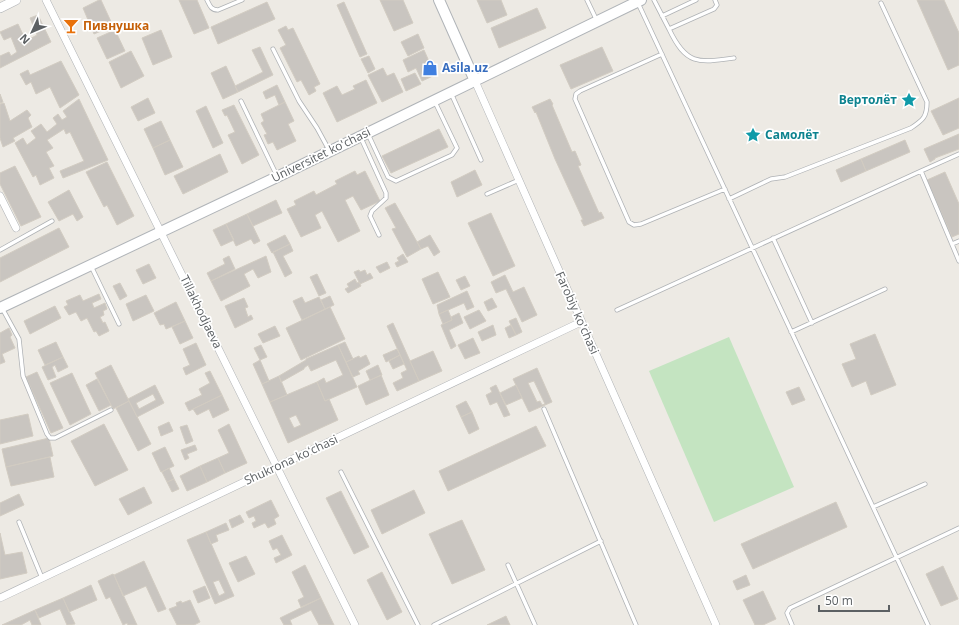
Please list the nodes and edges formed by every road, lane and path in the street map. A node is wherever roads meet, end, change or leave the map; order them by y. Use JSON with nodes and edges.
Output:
{"nodes":[{"id":1,"x":16,"y":0,"type":"edge"},
{"id":2,"x":46,"y":0,"type":"edge"},
{"id":3,"x":207,"y":0,"type":"edge"},
{"id":4,"x":242,"y":0,"type":"edge"},
{"id":5,"x":439,"y":0,"type":"edge"},
{"id":6,"x":587,"y":0,"type":"edge"},
{"id":7,"x":654,"y":0,"type":"edge"},
{"id":8,"x":696,"y":0,"type":"edge"},
{"id":9,"x":715,"y":0,"type":"edge"},
{"id":10,"x":639,"y":1,"type":"edge"},
{"id":11,"x":881,"y":3,"type":"dead end"},
{"id":12,"x":0,"y":8,"type":"edge"},
{"id":13,"x":662,"y":16,"type":"junction"},
{"id":14,"x":598,"y":21,"type":"junction"},
{"id":15,"x":668,"y":29,"type":"junction"},
{"id":16,"x":274,"y":49,"type":"dead end"},
{"id":17,"x":662,"y":54,"type":"junction"},
{"id":18,"x":734,"y":58,"type":"dead end"},
{"id":19,"x":475,"y":82,"type":"junction"},
{"id":20,"x":451,"y":93,"type":"junction"},
{"id":21,"x":241,"y":101,"type":"dead end"},
{"id":22,"x":435,"y":101,"type":"junction"},
{"id":23,"x":364,"y":135,"type":"junction"},
{"id":24,"x":330,"y":151,"type":"junction"},
{"id":25,"x":959,"y":154,"type":"edge"},
{"id":26,"x":481,"y":160,"type":"dead end"},
{"id":27,"x":921,"y":171,"type":"junction"},
{"id":28,"x":277,"y":177,"type":"junction"},
{"id":29,"x":519,"y":180,"type":"junction"},
{"id":30,"x":724,"y":189,"type":"junction"},
{"id":31,"x":487,"y":194,"type":"dead end"},
{"id":32,"x":0,"y":196,"type":"edge"},
{"id":33,"x":729,"y":198,"type":"junction"},
{"id":34,"x":52,"y":221,"type":"dead end"},
{"id":35,"x":16,"y":228,"type":"dead end"},
{"id":36,"x":161,"y":232,"type":"junction"},
{"id":37,"x":379,"y":235,"type":"dead end"},
{"id":38,"x":774,"y":238,"type":"junction"},
{"id":39,"x":959,"y":241,"type":"edge"},
{"id":40,"x":952,"y":244,"type":"junction"},
{"id":41,"x":752,"y":248,"type":"junction"},
{"id":42,"x":0,"y":250,"type":"edge"},
{"id":43,"x":959,"y":261,"type":"edge"},
{"id":44,"x":91,"y":265,"type":"junction"},
{"id":45,"x":885,"y":289,"type":"dead end"},
{"id":46,"x":1,"y":308,"type":"edge"},
{"id":47,"x":617,"y":310,"type":"dead end"},
{"id":48,"x":581,"y":322,"type":"junction"},
{"id":49,"x":812,"y":323,"type":"junction"},
{"id":50,"x":119,"y":324,"type":"dead end"},
{"id":51,"x":791,"y":332,"type":"junction"},
{"id":52,"x":544,"y":409,"type":"dead end"},
{"id":53,"x":111,"y":410,"type":"dead end"},
{"id":54,"x":277,"y":467,"type":"junction"},
{"id":55,"x":341,"y":472,"type":"dead end"},
{"id":56,"x":925,"y":484,"type":"dead end"},
{"id":57,"x":873,"y":507,"type":"junction"},
{"id":58,"x":19,"y":522,"type":"dead end"},
{"id":59,"x":959,"y":528,"type":"edge"},
{"id":60,"x":601,"y":541,"type":"junction"},
{"id":61,"x":896,"y":557,"type":"junction"},
{"id":62,"x":508,"y":565,"type":"dead end"},
{"id":63,"x":42,"y":579,"type":"junction"},
{"id":64,"x":517,"y":584,"type":"junction"},
{"id":65,"x":0,"y":598,"type":"edge"},
{"id":66,"x":355,"y":625,"type":"edge"},
{"id":67,"x":418,"y":625,"type":"edge"},
{"id":68,"x":434,"y":625,"type":"edge"},
{"id":69,"x":534,"y":625,"type":"edge"},
{"id":70,"x":636,"y":625,"type":"edge"},
{"id":71,"x":716,"y":625,"type":"edge"},
{"id":72,"x":792,"y":625,"type":"edge"},
{"id":73,"x":928,"y":625,"type":"edge"}],
"edges":[{"from":1,"to":12,"type":"street"},
{"from":2,"to":36,"type":"street","name":"Tillakhodjaeva"},
{"from":3,"to":4,"type":"lane"},
{"from":5,"to":19,"type":"main road","name":"Farobiy ko'chasi"},
{"from":6,"to":14,"type":"lane"},
{"from":7,"to":13,"type":"lane"},
{"from":8,"to":13,"type":"lane"},
{"from":9,"to":15,"type":"lane"},
{"from":10,"to":14,"type":"main road","name":"Universitet ko'chasi"},
{"from":10,"to":17,"type":"lane"},
{"from":11,"to":33,"type":"lane"},
{"from":13,"to":15,"type":"lane"},
{"from":14,"to":19,"type":"main road","name":"Universitet ko'chasi"},
{"from":15,"to":18,"type":"lane"},
{"from":16,"to":24,"type":"lane"},
{"from":17,"to":30,"type":"lane"},
{"from":17,"to":30,"type":"lane"},
{"from":19,"to":20,"type":"main road","name":"Universitet ko'chasi"},
{"from":19,"to":29,"type":"street","name":"Farobiy ko'chasi"},
{"from":20,"to":22,"type":"main road","name":"Universitet ko'chasi"},
{"from":20,"to":26,"type":"lane"},
{"from":21,"to":28,"type":"lane"},
{"from":22,"to":23,"type":"main road","name":"Universitet ko'chasi"},
{"from":22,"to":23,"type":"lane"},
{"from":23,"to":24,"type":"main road","name":"Universitet ko'chasi"},
{"from":23,"to":37,"type":"lane"},
{"from":24,"to":28,"type":"main road","name":"Universitet ko'chasi"},
{"from":25,"to":27,"type":"lane"},
{"from":27,"to":38,"type":"lane"},
{"from":27,"to":40,"type":"lane"},
{"from":28,"to":36,"type":"main road","name":"Universitet ko'chasi"},
{"from":29,"to":31,"type":"lane"},
{"from":29,"to":48,"type":"street","name":"Farobiy ko'chasi"},
{"from":30,"to":33,"type":"lane"},
{"from":32,"to":35,"type":"street"},
{"from":33,"to":41,"type":"lane"},
{"from":34,"to":42,"type":"lane"},
{"from":36,"to":44,"type":"main road","name":"Universitet ko'chasi"},
{"from":36,"to":54,"type":"street","name":"Tillakhodjaeva"},
{"from":38,"to":41,"type":"lane"},
{"from":38,"to":49,"type":"lane"},
{"from":39,"to":40,"type":"lane"},
{"from":40,"to":43,"type":"lane"},
{"from":41,"to":47,"type":"lane"},
{"from":41,"to":51,"type":"lane"},
{"from":44,"to":46,"type":"main road","name":"Universitet ko'chasi"},
{"from":44,"to":50,"type":"lane"},
{"from":45,"to":49,"type":"lane"},
{"from":46,"to":53,"type":"lane"},
{"from":48,"to":54,"type":"street","name":"Shukrona koʻchasi"},
{"from":48,"to":71,"type":"street","name":"Farobiy ko'chasi"},
{"from":49,"to":51,"type":"lane"},
{"from":51,"to":57,"type":"lane"},
{"from":52,"to":60,"type":"lane"},
{"from":54,"to":63,"type":"street","name":"Shukrona koʻchasi"},
{"from":54,"to":66,"type":"street","name":"Tillakhodjaeva"},
{"from":55,"to":67,"type":"lane"},
{"from":56,"to":57,"type":"lane"},
{"from":57,"to":61,"type":"lane"},
{"from":58,"to":63,"type":"lane"},
{"from":59,"to":61,"type":"lane"},
{"from":60,"to":64,"type":"lane"},
{"from":60,"to":70,"type":"lane"},
{"from":61,"to":72,"type":"lane"},
{"from":61,"to":73,"type":"lane"},
{"from":62,"to":64,"type":"lane"},
{"from":63,"to":65,"type":"street","name":"Shukrona koʻchasi"},
{"from":64,"to":68,"type":"lane"},
{"from":64,"to":69,"type":"lane"}]}
